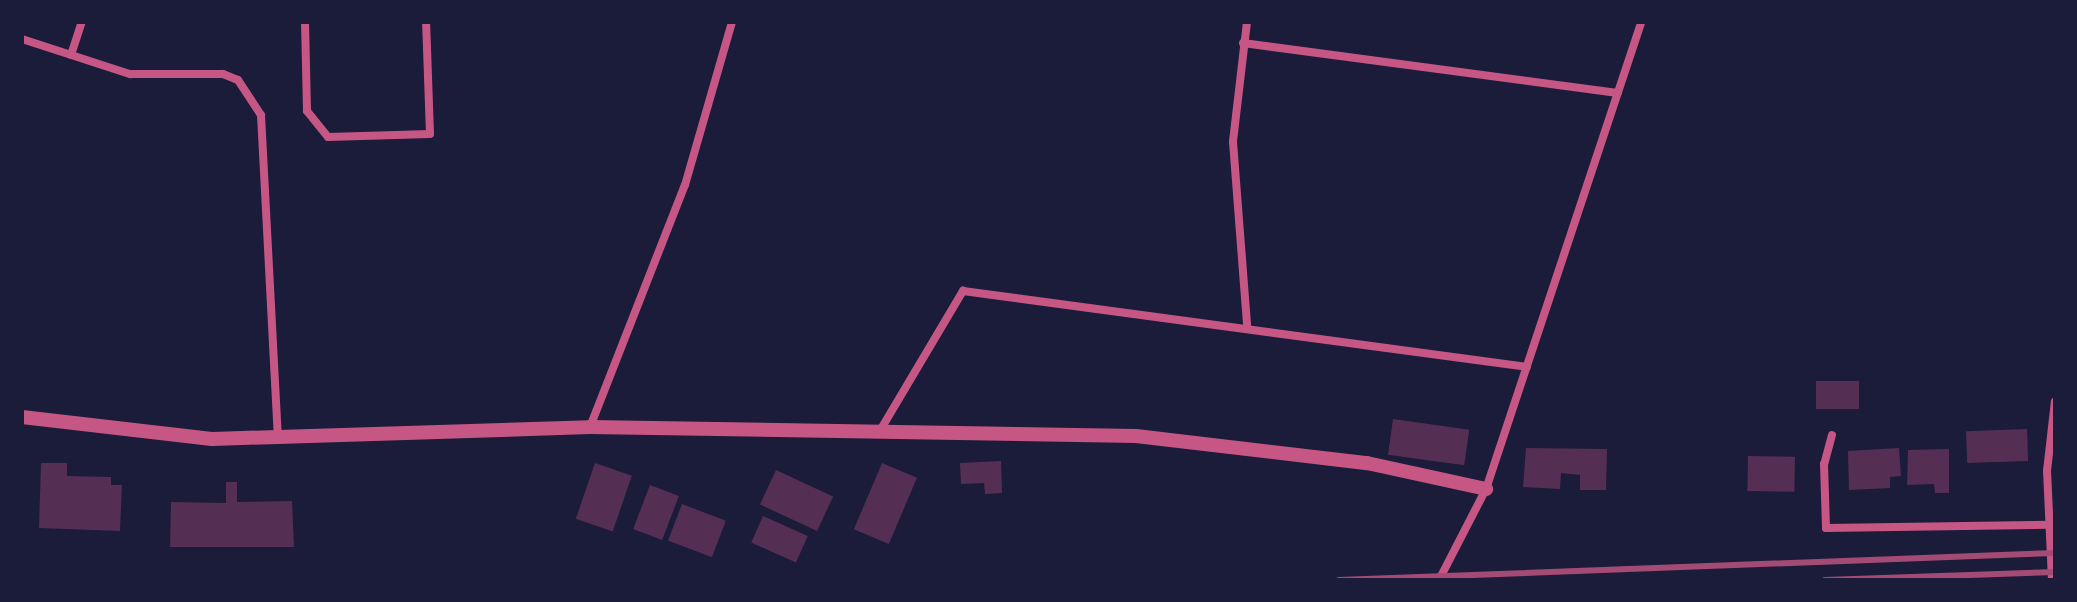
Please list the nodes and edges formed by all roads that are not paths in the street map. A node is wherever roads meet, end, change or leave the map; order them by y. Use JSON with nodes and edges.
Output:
{"nodes":[{"id":1,"x":82,"y":22,"type":"edge"},
{"id":2,"x":305,"y":22,"type":"edge"},
{"id":3,"x":426,"y":22,"type":"edge"},
{"id":4,"x":732,"y":22,"type":"edge"},
{"id":5,"x":1247,"y":22,"type":"edge"},
{"id":6,"x":1641,"y":22,"type":"edge"},
{"id":7,"x":22,"y":39,"type":"edge"},
{"id":8,"x":1243,"y":43,"type":"junction"},
{"id":9,"x":71,"y":55,"type":"junction"},
{"id":10,"x":1618,"y":93,"type":"junction"},
{"id":11,"x":1247,"y":325,"type":"junction"},
{"id":12,"x":1527,"y":367,"type":"junction"},
{"id":13,"x":2055,"y":401,"type":"edge"},
{"id":14,"x":22,"y":417,"type":"edge"},
{"id":15,"x":590,"y":427,"type":"junction"},
{"id":16,"x":881,"y":429,"type":"junction"},
{"id":17,"x":1832,"y":435,"type":"dead end"},
{"id":18,"x":278,"y":437,"type":"junction"},
{"id":19,"x":1486,"y":489,"type":"junction"},
{"id":20,"x":2050,"y":525,"type":"junction"},
{"id":21,"x":1439,"y":580,"type":"edge"},
{"id":22,"x":2052,"y":580,"type":"edge"}],
"edges":[{"from":1,"to":9,"type":"street"},
{"from":2,"to":3,"type":"street"},
{"from":4,"to":15,"type":"street"},
{"from":5,"to":8,"type":"street"},
{"from":6,"to":10,"type":"street"},
{"from":7,"to":9,"type":"street"},
{"from":8,"to":10,"type":"street"},
{"from":8,"to":11,"type":"street"},
{"from":9,"to":18,"type":"street"},
{"from":10,"to":12,"type":"street"},
{"from":11,"to":12,"type":"street"},
{"from":11,"to":16,"type":"street"},
{"from":12,"to":19,"type":"street"},
{"from":13,"to":20,"type":"street"},
{"from":14,"to":18,"type":"street"},
{"from":15,"to":16,"type":"street"},
{"from":15,"to":18,"type":"street"},
{"from":16,"to":19,"type":"street"},
{"from":17,"to":20,"type":"street"},
{"from":19,"to":21,"type":"street"},
{"from":20,"to":22,"type":"street"}]}
